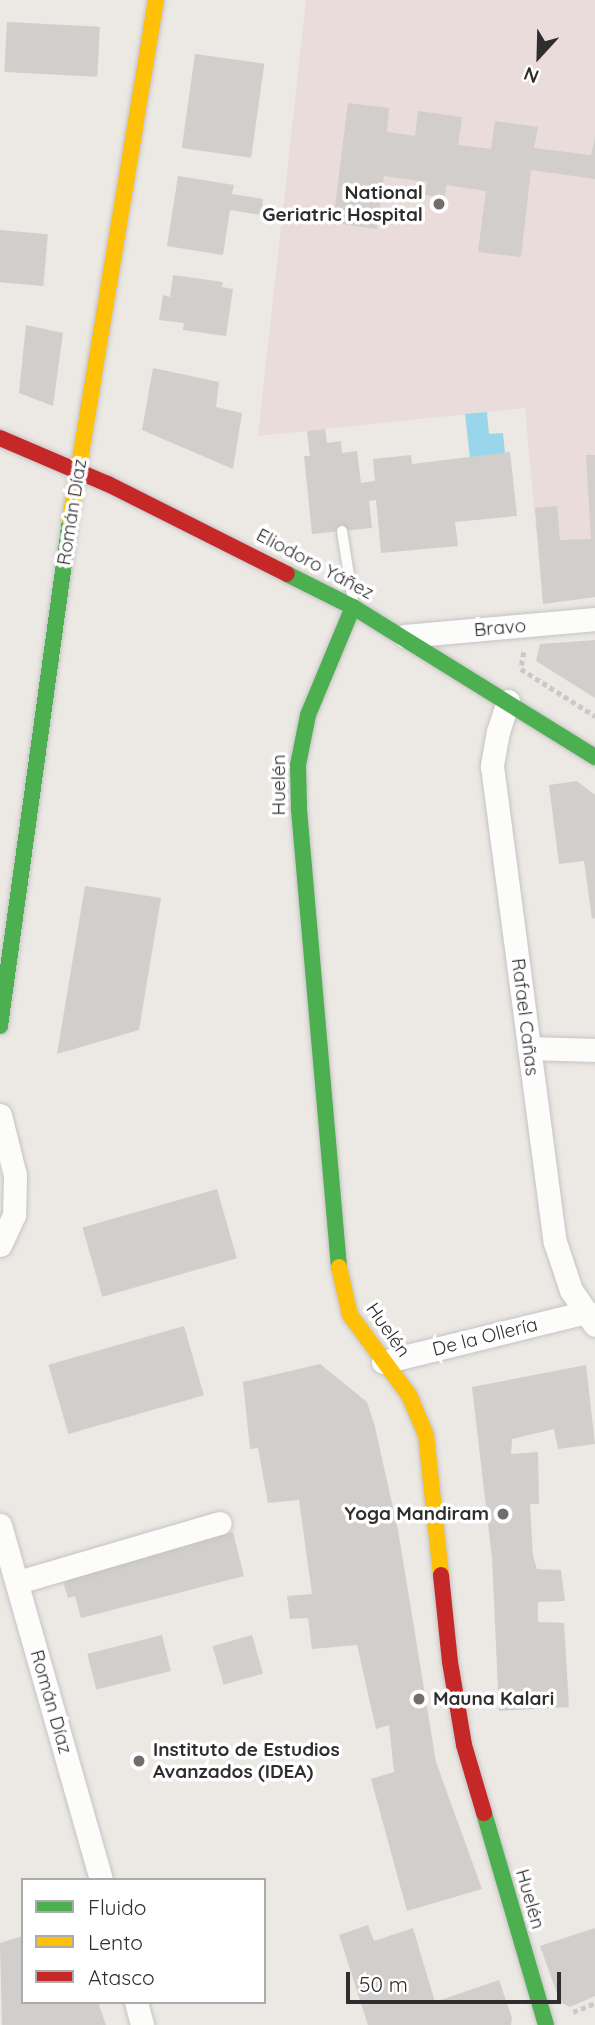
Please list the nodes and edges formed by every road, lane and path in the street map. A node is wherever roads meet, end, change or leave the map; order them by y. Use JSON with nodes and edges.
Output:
{"nodes":[{"id":1,"x":156,"y":0,"type":"edge"},
{"id":2,"x":0,"y":438,"type":"edge"},
{"id":3,"x":78,"y":471,"type":"junction"},
{"id":4,"x":342,"y":531,"type":"dead end"},
{"id":5,"x":354,"y":607,"type":"junction"},
{"id":6,"x":595,"y":619,"type":"edge"},
{"id":7,"x":405,"y":636,"type":"junction"},
{"id":8,"x":529,"y":648,"type":"dead end"},
{"id":9,"x":508,"y":701,"type":"junction"},
{"id":10,"x":595,"y":716,"type":"edge"},
{"id":11,"x":595,"y":757,"type":"edge"},
{"id":12,"x":0,"y":1026,"type":"edge"},
{"id":13,"x":529,"y":1048,"type":"junction"},
{"id":14,"x":595,"y":1050,"type":"edge"},
{"id":15,"x":0,"y":1115,"type":"edge"},
{"id":16,"x":0,"y":1245,"type":"edge"},
{"id":17,"x":591,"y":1319,"type":"edge"},
{"id":18,"x":383,"y":1362,"type":"junction"},
{"id":19,"x":220,"y":1523,"type":"dead end"},
{"id":20,"x":0,"y":1525,"type":"edge"},
{"id":21,"x":18,"y":1582,"type":"junction"},
{"id":22,"x":101,"y":1878,"type":"edge"},
{"id":23,"x":137,"y":2004,"type":"edge"},
{"id":24,"x":142,"y":2025,"type":"edge"},
{"id":25,"x":546,"y":2025,"type":"edge"}],
"edges":[{"from":1,"to":3,"type":"street","name":"Román Díaz"},
{"from":2,"to":3,"type":"street","name":"Eliodoro Yáñez"},
{"from":3,"to":5,"type":"street","name":"Eliodoro Yáñez"},
{"from":3,"to":12,"type":"street","name":"Román Díaz"},
{"from":4,"to":5,"type":"lane"},
{"from":5,"to":7,"type":"street","name":"Eliodoro Yáñez"},
{"from":5,"to":18,"type":"street","name":"Huelén"},
{"from":6,"to":7,"type":"street","name":"Bravo"},
{"from":7,"to":9,"type":"street","name":"Eliodoro Yáñez"},
{"from":8,"to":10,"type":"path"},
{"from":9,"to":11,"type":"street","name":"Eliodoro Yáñez"},
{"from":9,"to":13,"type":"street","name":"Rafael Cañas"},
{"from":13,"to":14,"type":"street"},
{"from":13,"to":17,"type":"street","name":"Rafael Cañas"},
{"from":15,"to":16,"type":"street"},
{"from":17,"to":18,"type":"street","name":"De la Ollería"},
{"from":18,"to":25,"type":"street","name":"Huelén"},
{"from":19,"to":21,"type":"street"},
{"from":20,"to":21,"type":"street","name":"Román Díaz"},
{"from":21,"to":22,"type":"street","name":"Román Díaz"},
{"from":23,"to":24,"type":"street"}]}
